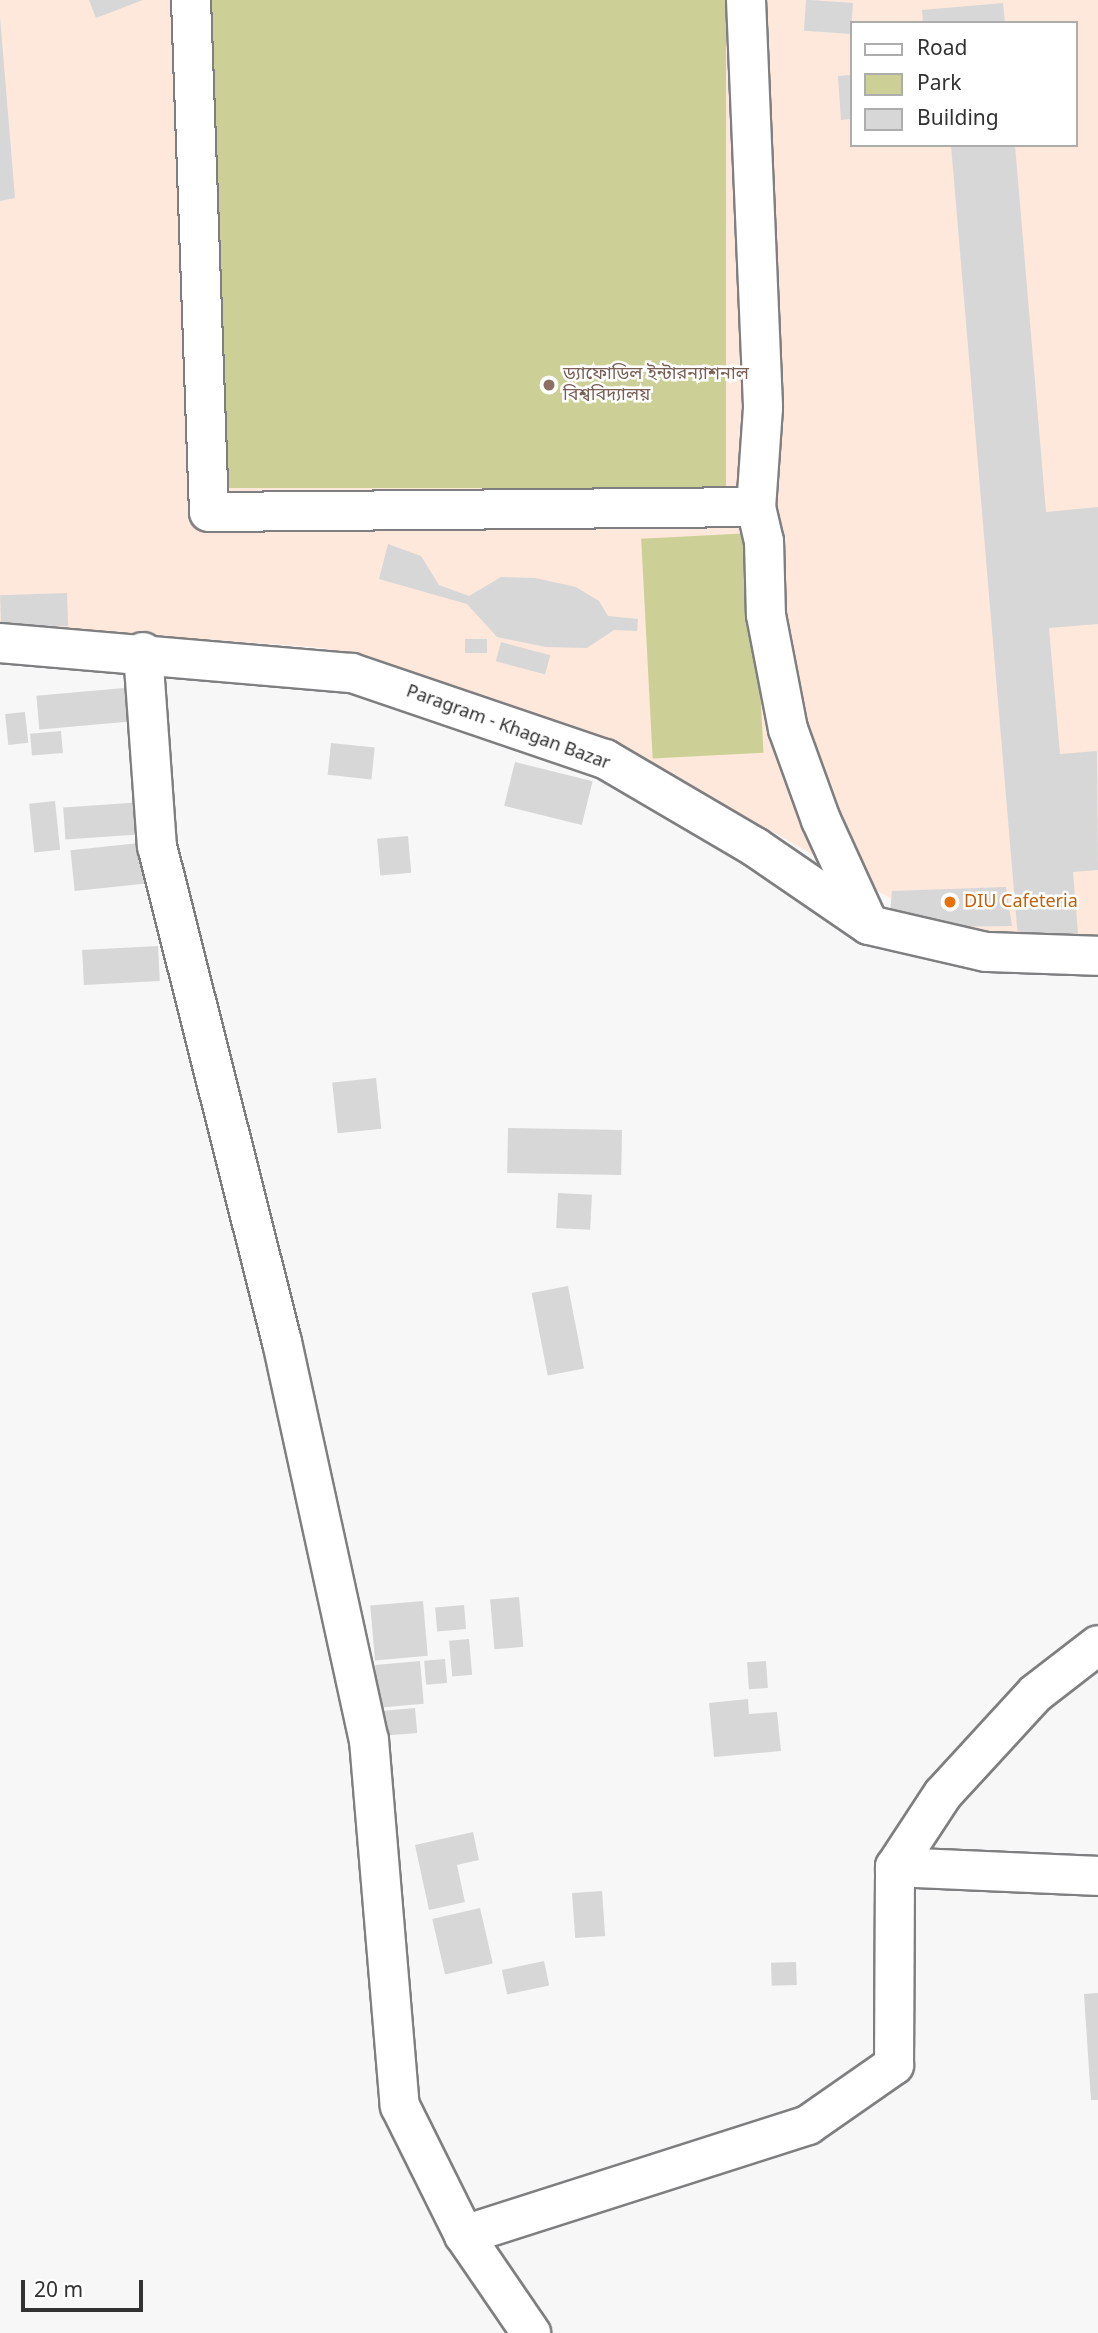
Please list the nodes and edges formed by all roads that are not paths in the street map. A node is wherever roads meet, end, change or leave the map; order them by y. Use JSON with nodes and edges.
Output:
{"nodes":[{"id":1,"x":191,"y":0,"type":"edge"},
{"id":2,"x":746,"y":0,"type":"edge"},
{"id":3,"x":756,"y":507,"type":"junction"},
{"id":4,"x":0,"y":643,"type":"edge"},
{"id":5,"x":143,"y":652,"type":"junction"},
{"id":6,"x":869,"y":925,"type":"junction"},
{"id":7,"x":1098,"y":956,"type":"edge"},
{"id":8,"x":1098,"y":1645,"type":"edge"},
{"id":9,"x":895,"y":1867,"type":"junction"},
{"id":10,"x":1098,"y":1876,"type":"edge"},
{"id":11,"x":464,"y":2235,"type":"junction"},
{"id":12,"x":531,"y":2333,"type":"edge"}],
"edges":[{"from":1,"to":3,"type":"street"},
{"from":2,"to":3,"type":"street"},
{"from":3,"to":6,"type":"street"},
{"from":4,"to":5,"type":"street","name":"Paragram - Khagan Bazar"},
{"from":5,"to":6,"type":"street","name":"Paragram - Khagan Bazar"},
{"from":5,"to":11,"type":"street"},
{"from":6,"to":7,"type":"street","name":"Paragram - Khagan Bazar"},
{"from":8,"to":9,"type":"street"},
{"from":9,"to":10,"type":"street"},
{"from":9,"to":11,"type":"street"},
{"from":11,"to":12,"type":"street"}]}
